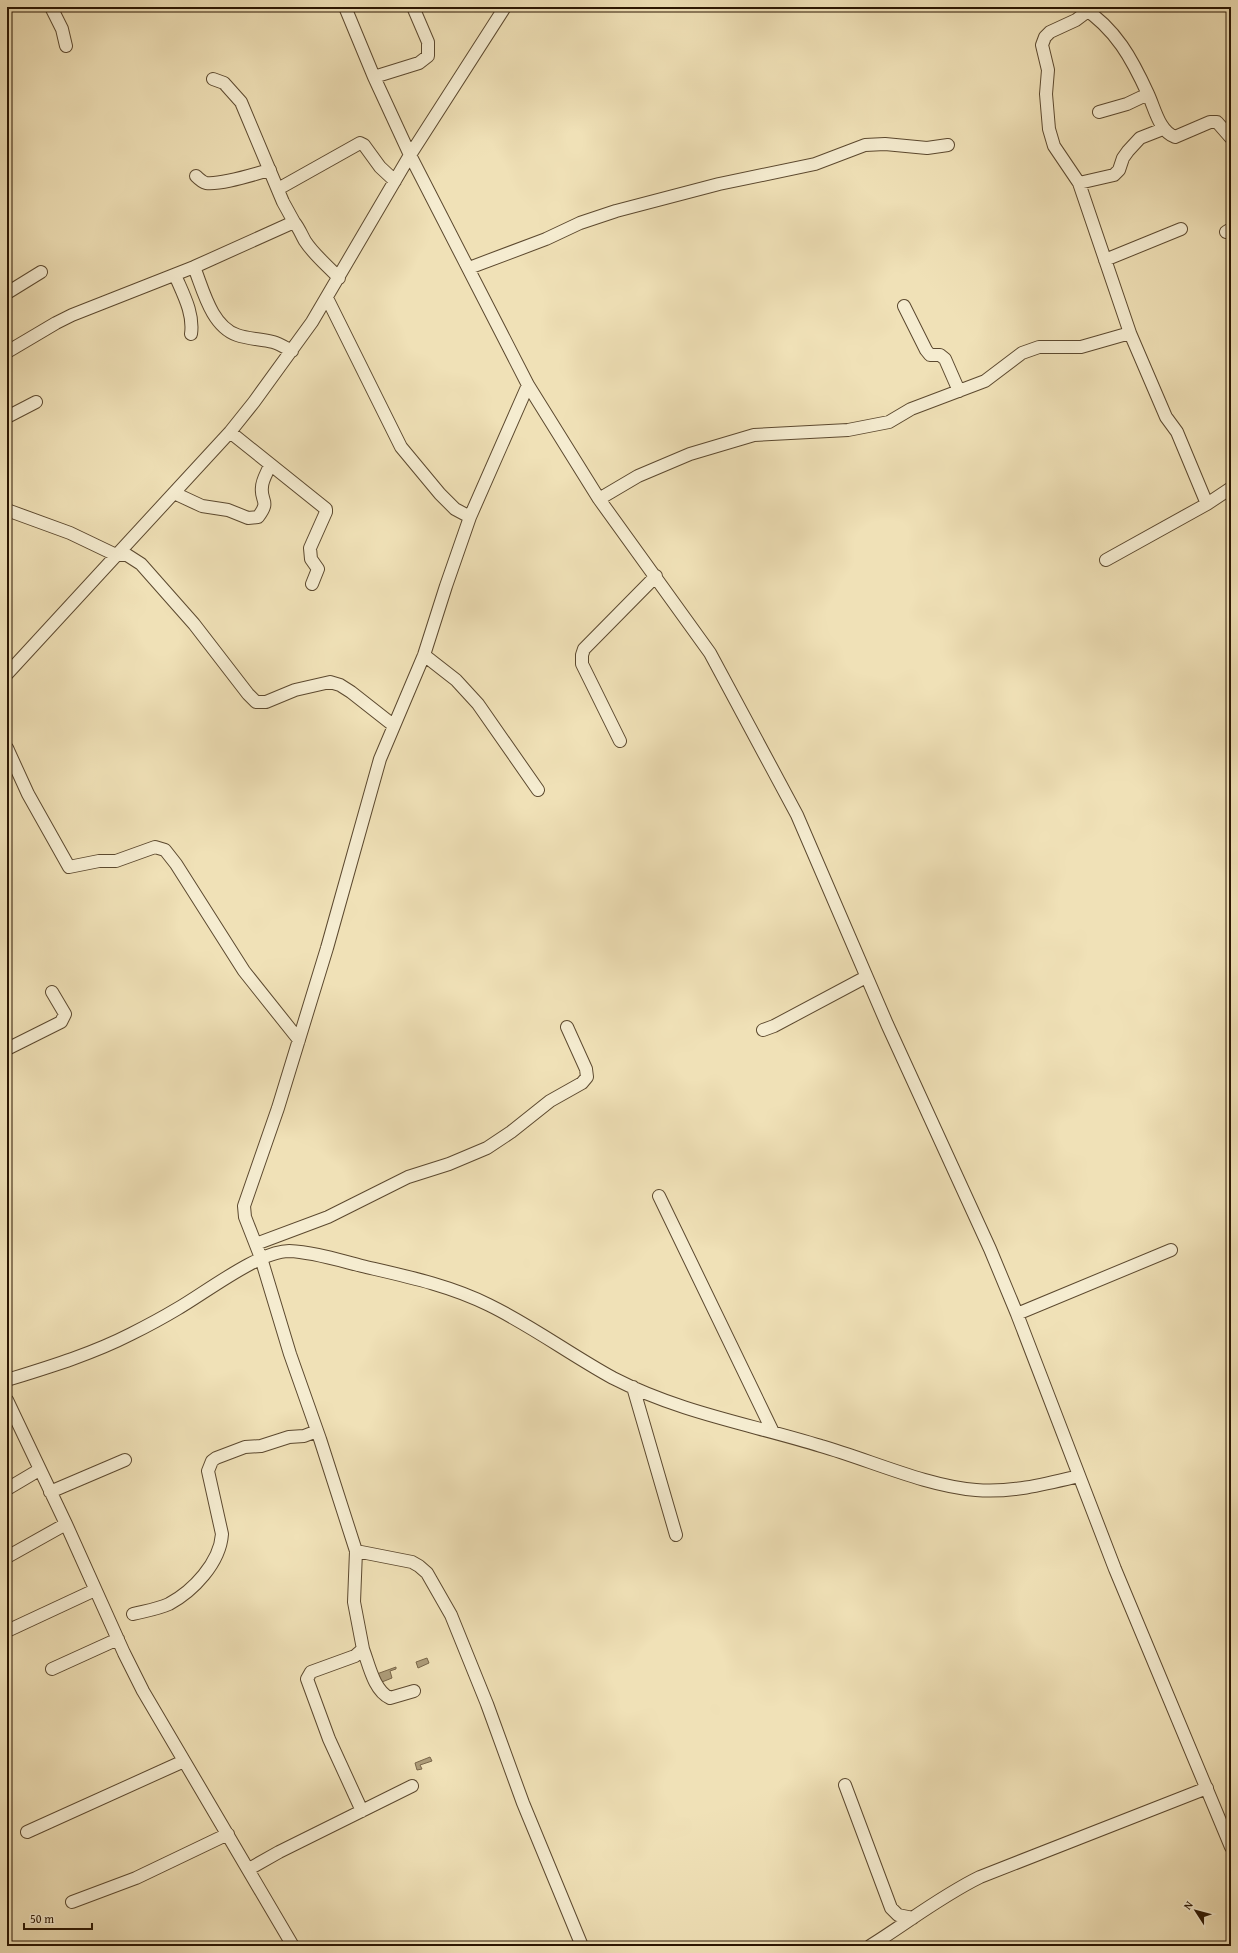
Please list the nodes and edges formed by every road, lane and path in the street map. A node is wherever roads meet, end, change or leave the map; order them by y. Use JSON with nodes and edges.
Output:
{"nodes":[{"id":1,"x":51,"y":7,"type":"edge"},
{"id":2,"x":345,"y":7,"type":"edge"},
{"id":3,"x":414,"y":7,"type":"edge"},
{"id":4,"x":505,"y":7,"type":"edge"},
{"id":5,"x":1085,"y":9,"type":"edge"},
{"id":6,"x":66,"y":46,"type":"dead end"},
{"id":7,"x":374,"y":77,"type":"junction"},
{"id":8,"x":213,"y":79,"type":"dead end"},
{"id":9,"x":1148,"y":94,"type":"junction"},
{"id":10,"x":1100,"y":112,"type":"dead end"},
{"id":11,"x":1163,"y":129,"type":"junction"},
{"id":12,"x":1231,"y":138,"type":"edge"},
{"id":13,"x":948,"y":145,"type":"dead end"},
{"id":14,"x":410,"y":155,"type":"junction"},
{"id":15,"x":270,"y":170,"type":"junction"},
{"id":16,"x":196,"y":176,"type":"dead end"},
{"id":17,"x":395,"y":181,"type":"junction"},
{"id":18,"x":1079,"y":183,"type":"junction"},
{"id":19,"x":278,"y":189,"type":"junction"},
{"id":20,"x":294,"y":222,"type":"junction"},
{"id":21,"x":1181,"y":229,"type":"dead end"},
{"id":22,"x":1105,"y":260,"type":"junction"},
{"id":23,"x":194,"y":267,"type":"junction"},
{"id":24,"x":469,"y":268,"type":"junction"},
{"id":25,"x":41,"y":272,"type":"dead end"},
{"id":26,"x":175,"y":275,"type":"junction"},
{"id":27,"x":339,"y":278,"type":"junction"},
{"id":28,"x":7,"y":293,"type":"edge"},
{"id":29,"x":327,"y":298,"type":"junction"},
{"id":30,"x":904,"y":306,"type":"dead end"},
{"id":31,"x":1130,"y":333,"type":"junction"},
{"id":32,"x":191,"y":334,"type":"dead end"},
{"id":33,"x":292,"y":351,"type":"junction"},
{"id":34,"x":7,"y":352,"type":"edge"},
{"id":35,"x":528,"y":386,"type":"junction"},
{"id":36,"x":959,"y":391,"type":"junction"},
{"id":37,"x":36,"y":402,"type":"dead end"},
{"id":38,"x":7,"y":417,"type":"edge"},
{"id":39,"x":230,"y":432,"type":"junction"},
{"id":40,"x":270,"y":465,"type":"junction"},
{"id":41,"x":1231,"y":488,"type":"edge"},
{"id":42,"x":174,"y":493,"type":"junction"},
{"id":43,"x":599,"y":499,"type":"junction"},
{"id":44,"x":1207,"y":504,"type":"junction"},
{"id":45,"x":7,"y":510,"type":"edge"},
{"id":46,"x":470,"y":517,"type":"junction"},
{"id":47,"x":116,"y":555,"type":"junction"},
{"id":48,"x":1106,"y":560,"type":"dead end"},
{"id":49,"x":656,"y":576,"type":"junction"},
{"id":50,"x":312,"y":584,"type":"dead end"},
{"id":51,"x":424,"y":655,"type":"junction"},
{"id":52,"x":7,"y":674,"type":"edge"},
{"id":53,"x":393,"y":725,"type":"junction"},
{"id":54,"x":620,"y":741,"type":"dead end"},
{"id":55,"x":7,"y":748,"type":"edge"},
{"id":56,"x":538,"y":790,"type":"dead end"},
{"id":57,"x":866,"y":977,"type":"junction"},
{"id":58,"x":52,"y":992,"type":"dead end"},
{"id":59,"x":567,"y":1027,"type":"dead end"},
{"id":60,"x":763,"y":1030,"type":"dead end"},
{"id":61,"x":299,"y":1040,"type":"junction"},
{"id":62,"x":7,"y":1049,"type":"edge"},
{"id":63,"x":658,"y":1196,"type":"dead end"},
{"id":64,"x":256,"y":1244,"type":"junction"},
{"id":65,"x":1171,"y":1250,"type":"dead end"},
{"id":66,"x":261,"y":1258,"type":"junction"},
{"id":67,"x":1017,"y":1314,"type":"junction"},
{"id":68,"x":7,"y":1380,"type":"edge"},
{"id":69,"x":633,"y":1387,"type":"junction"},
{"id":70,"x":7,"y":1400,"type":"edge"},
{"id":71,"x":317,"y":1431,"type":"junction"},
{"id":72,"x":773,"y":1432,"type":"junction"},
{"id":73,"x":126,"y":1460,"type":"dead end"},
{"id":74,"x":39,"y":1470,"type":"junction"},
{"id":75,"x":1079,"y":1476,"type":"junction"},
{"id":76,"x":7,"y":1489,"type":"edge"},
{"id":77,"x":50,"y":1492,"type":"junction"},
{"id":78,"x":66,"y":1524,"type":"junction"},
{"id":79,"x":676,"y":1536,"type":"dead end"},
{"id":80,"x":356,"y":1551,"type":"junction"},
{"id":81,"x":7,"y":1557,"type":"edge"},
{"id":82,"x":95,"y":1590,"type":"junction"},
{"id":83,"x":133,"y":1614,"type":"dead end"},
{"id":84,"x":7,"y":1630,"type":"edge"},
{"id":85,"x":118,"y":1639,"type":"junction"},
{"id":86,"x":363,"y":1649,"type":"junction"},
{"id":87,"x":52,"y":1669,"type":"dead end"},
{"id":88,"x":414,"y":1691,"type":"dead end"},
{"id":89,"x":184,"y":1761,"type":"junction"},
{"id":90,"x":845,"y":1785,"type":"dead end"},
{"id":91,"x":412,"y":1786,"type":"dead end"},
{"id":92,"x":1207,"y":1788,"type":"junction"},
{"id":93,"x":362,"y":1811,"type":"junction"},
{"id":94,"x":27,"y":1832,"type":"dead end"},
{"id":95,"x":228,"y":1834,"type":"junction"},
{"id":96,"x":1231,"y":1847,"type":"edge"},
{"id":97,"x":249,"y":1869,"type":"junction"},
{"id":98,"x":72,"y":1902,"type":"dead end"},
{"id":99,"x":913,"y":1918,"type":"junction"},
{"id":100,"x":293,"y":1946,"type":"edge"},
{"id":101,"x":582,"y":1946,"type":"edge"},
{"id":102,"x":870,"y":1946,"type":"edge"}],
"edges":[{"from":1,"to":6,"type":"street"},
{"from":2,"to":7,"type":"street"},
{"from":3,"to":7,"type":"street"},
{"from":4,"to":14,"type":"street"},
{"from":5,"to":9,"type":"street"},
{"from":5,"to":18,"type":"street"},
{"from":7,"to":14,"type":"street"},
{"from":8,"to":15,"type":"street"},
{"from":9,"to":10,"type":"street"},
{"from":9,"to":11,"type":"street"},
{"from":11,"to":12,"type":"street"},
{"from":11,"to":18,"type":"street"},
{"from":13,"to":24,"type":"street"},
{"from":14,"to":17,"type":"street"},
{"from":14,"to":24,"type":"street"},
{"from":15,"to":16,"type":"street"},
{"from":15,"to":19,"type":"street"},
{"from":17,"to":19,"type":"street"},
{"from":17,"to":27,"type":"street"},
{"from":18,"to":22,"type":"street"},
{"from":19,"to":20,"type":"street"},
{"from":20,"to":23,"type":"street"},
{"from":20,"to":27,"type":"street"},
{"from":21,"to":22,"type":"street"},
{"from":22,"to":31,"type":"street"},
{"from":23,"to":26,"type":"street"},
{"from":23,"to":33,"type":"street"},
{"from":24,"to":35,"type":"street"},
{"from":25,"to":28,"type":"street"},
{"from":26,"to":32,"type":"street"},
{"from":26,"to":34,"type":"street"},
{"from":27,"to":29,"type":"street"},
{"from":29,"to":33,"type":"street"},
{"from":29,"to":46,"type":"street"},
{"from":30,"to":36,"type":"street"},
{"from":31,"to":36,"type":"street"},
{"from":31,"to":44,"type":"street"},
{"from":33,"to":39,"type":"street"},
{"from":35,"to":43,"type":"street"},
{"from":35,"to":46,"type":"street"},
{"from":36,"to":43,"type":"street"},
{"from":37,"to":38,"type":"street"},
{"from":39,"to":40,"type":"street"},
{"from":39,"to":42,"type":"street"},
{"from":40,"to":42,"type":"street"},
{"from":40,"to":50,"type":"street"},
{"from":41,"to":44,"type":"street"},
{"from":42,"to":47,"type":"street"},
{"from":43,"to":49,"type":"street"},
{"from":44,"to":48,"type":"street"},
{"from":45,"to":47,"type":"street"},
{"from":46,"to":51,"type":"street"},
{"from":47,"to":52,"type":"street"},
{"from":47,"to":53,"type":"street"},
{"from":49,"to":54,"type":"street"},
{"from":49,"to":57,"type":"street"},
{"from":51,"to":53,"type":"street"},
{"from":51,"to":56,"type":"street"},
{"from":53,"to":61,"type":"street"},
{"from":55,"to":61,"type":"street"},
{"from":57,"to":60,"type":"street"},
{"from":57,"to":67,"type":"street"},
{"from":58,"to":62,"type":"street"},
{"from":59,"to":64,"type":"street"},
{"from":61,"to":64,"type":"street"},
{"from":63,"to":72,"type":"street"},
{"from":64,"to":66,"type":"street"},
{"from":65,"to":67,"type":"street"},
{"from":66,"to":68,"type":"street"},
{"from":66,"to":69,"type":"street"},
{"from":66,"to":71,"type":"street"},
{"from":67,"to":75,"type":"street"},
{"from":69,"to":72,"type":"street"},
{"from":69,"to":79,"type":"street"},
{"from":70,"to":74,"type":"street"},
{"from":71,"to":80,"type":"street"},
{"from":71,"to":83,"type":"street"},
{"from":72,"to":75,"type":"street"},
{"from":73,"to":77,"type":"street"},
{"from":74,"to":76,"type":"street"},
{"from":74,"to":77,"type":"street"},
{"from":75,"to":92,"type":"street"},
{"from":77,"to":78,"type":"street"},
{"from":78,"to":81,"type":"street"},
{"from":78,"to":82,"type":"street"},
{"from":80,"to":86,"type":"street"},
{"from":80,"to":101,"type":"street"},
{"from":82,"to":84,"type":"street"},
{"from":82,"to":85,"type":"street"},
{"from":85,"to":87,"type":"street"},
{"from":85,"to":89,"type":"street"},
{"from":86,"to":88,"type":"street"},
{"from":86,"to":93,"type":"street"},
{"from":89,"to":94,"type":"street"},
{"from":89,"to":95,"type":"street"},
{"from":90,"to":99,"type":"street"},
{"from":91,"to":93,"type":"street"},
{"from":92,"to":96,"type":"street"},
{"from":92,"to":99,"type":"street"},
{"from":93,"to":97,"type":"street"},
{"from":95,"to":97,"type":"street"},
{"from":95,"to":98,"type":"street"},
{"from":97,"to":100,"type":"street"},
{"from":99,"to":102,"type":"street"}]}
